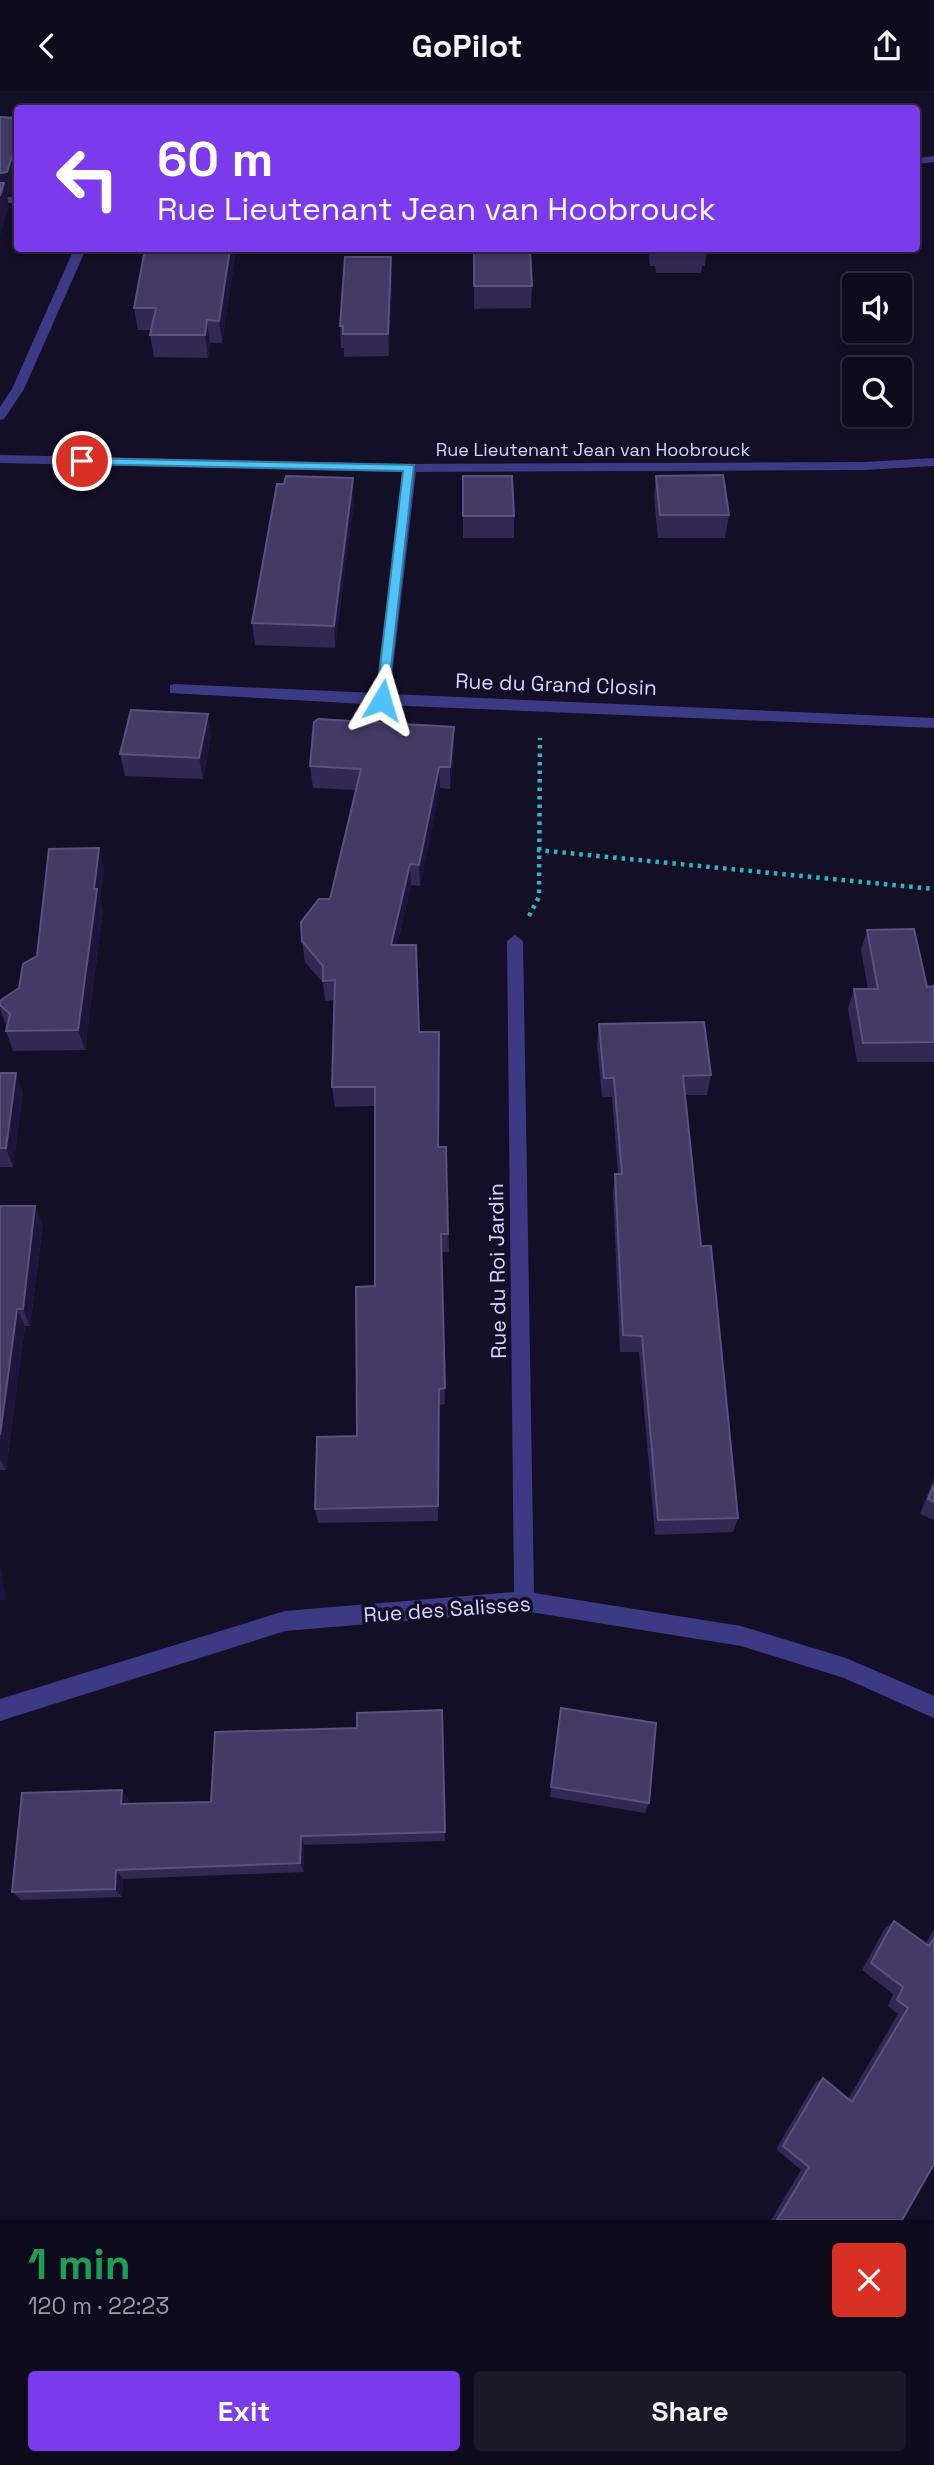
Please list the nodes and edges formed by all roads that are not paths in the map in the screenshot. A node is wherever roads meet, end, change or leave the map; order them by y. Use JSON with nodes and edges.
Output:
{"nodes":[{"id":1,"x":79,"y":252,"type":"edge"},
{"id":2,"x":0,"y":416,"type":"edge"},
{"id":3,"x":0,"y":459,"type":"edge"},
{"id":4,"x":934,"y":462,"type":"edge"},
{"id":5,"x":410,"y":468,"type":"junction"},
{"id":6,"x":175,"y":689,"type":"dead end"},
{"id":7,"x":382,"y":700,"type":"junction"},
{"id":8,"x":934,"y":723,"type":"edge"},
{"id":9,"x":515,"y":941,"type":"road end"},
{"id":10,"x":524,"y":1601,"type":"junction"},
{"id":11,"x":934,"y":1707,"type":"edge"},
{"id":12,"x":0,"y":1710,"type":"edge"}],
"edges":[{"from":1,"to":2,"type":"street"},
{"from":3,"to":5,"type":"street","name":"Rue Lieutenant Jean van Hoobrouck"},
{"from":4,"to":5,"type":"street","name":"Rue Lieutenant Jean van Hoobrouck"},
{"from":5,"to":7,"type":"street"},
{"from":6,"to":7,"type":"street","name":"Rue du Grand Closin"},
{"from":7,"to":8,"type":"street","name":"Rue du Grand Closin"},
{"from":9,"to":10,"type":"street","name":"Rue du Roi Jardin"},
{"from":10,"to":11,"type":"street","name":"Rue des Salisses"},
{"from":10,"to":12,"type":"street","name":"Rue des Salisses"}]}
